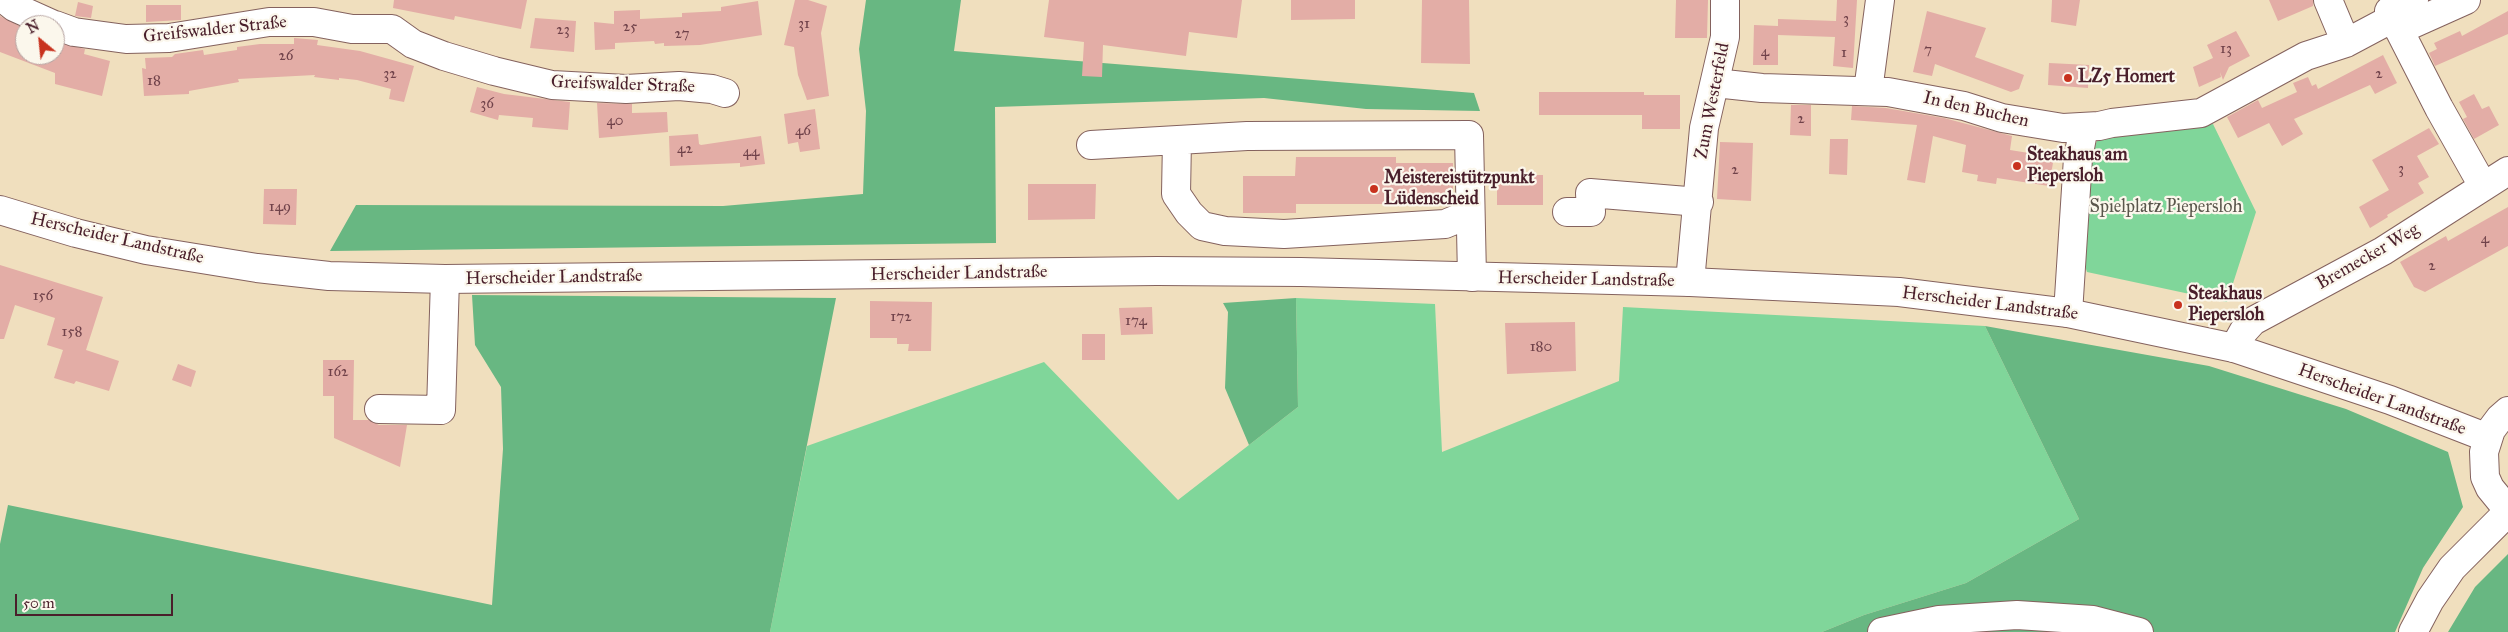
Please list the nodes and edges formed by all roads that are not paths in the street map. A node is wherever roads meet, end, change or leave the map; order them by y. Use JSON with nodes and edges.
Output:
{"nodes":[{"id":1,"x":5,"y":0,"type":"edge"},
{"id":2,"x":1726,"y":0,"type":"edge"},
{"id":3,"x":1880,"y":0,"type":"edge"},
{"id":4,"x":2328,"y":0,"type":"edge"},
{"id":5,"x":2414,"y":0,"type":"edge"},
{"id":6,"x":2466,"y":0,"type":"edge"},
{"id":7,"x":32,"y":15,"type":"edge"},
{"id":8,"x":2396,"y":24,"type":"junction"},
{"id":9,"x":65,"y":29,"type":"edge"},
{"id":10,"x":2346,"y":43,"type":"junction"},
{"id":11,"x":1715,"y":83,"type":"junction"},
{"id":12,"x":1868,"y":91,"type":"junction"},
{"id":13,"x":725,"y":93,"type":"dead end"},
{"id":14,"x":2084,"y":127,"type":"junction"},
{"id":15,"x":1177,"y":140,"type":"junction"},
{"id":16,"x":1090,"y":145,"type":"dead end"},
{"id":17,"x":2508,"y":171,"type":"edge"},
{"id":18,"x":2483,"y":186,"type":"junction"},
{"id":19,"x":1699,"y":202,"type":"junction"},
{"id":20,"x":0,"y":210,"type":"edge"},
{"id":21,"x":1567,"y":212,"type":"dead end"},
{"id":22,"x":1469,"y":214,"type":"junction"},
{"id":23,"x":1472,"y":277,"type":"junction"},
{"id":24,"x":445,"y":279,"type":"junction"},
{"id":25,"x":1690,"y":282,"type":"junction"},
{"id":26,"x":2068,"y":313,"type":"junction"},
{"id":27,"x":2234,"y":348,"type":"junction"},
{"id":28,"x":379,"y":409,"type":"dead end"},
{"id":29,"x":2508,"y":411,"type":"edge"},
{"id":30,"x":2488,"y":438,"type":"junction"},
{"id":31,"x":2508,"y":511,"type":"edge"},
{"id":32,"x":1882,"y":632,"type":"edge"},
{"id":33,"x":2139,"y":632,"type":"edge"},
{"id":34,"x":2413,"y":632,"type":"edge"}],
"edges":[{"from":1,"to":7,"type":"street","name":"Greifswalder Straße"},
{"from":2,"to":11,"type":"street","name":"Zum Westerfeld"},
{"from":3,"to":12,"type":"street"},
{"from":4,"to":10,"type":"street"},
{"from":5,"to":8,"type":"street"},
{"from":6,"to":8,"type":"street","name":"In den Buchen"},
{"from":8,"to":10,"type":"street","name":"In den Buchen"},
{"from":8,"to":18,"type":"street"},
{"from":9,"to":13,"type":"street","name":"Greifswalder Straße"},
{"from":10,"to":14,"type":"street","name":"In den Buchen"},
{"from":11,"to":12,"type":"street","name":"In den Buchen"},
{"from":11,"to":19,"type":"street","name":"Zum Westerfeld"},
{"from":12,"to":14,"type":"street","name":"In den Buchen"},
{"from":14,"to":26,"type":"street"},
{"from":15,"to":16,"type":"street","name":"Herscheider Landstraße"},
{"from":15,"to":22,"type":"street"},
{"from":15,"to":22,"type":"street","name":"Herscheider Landstraße"},
{"from":17,"to":18,"type":"street","name":"Bremecker Weg"},
{"from":18,"to":27,"type":"street","name":"Bremecker Weg"},
{"from":19,"to":21,"type":"street"},
{"from":19,"to":25,"type":"street","name":"Zum Westerfeld"},
{"from":20,"to":24,"type":"street","name":"Herscheider Landstraße"},
{"from":22,"to":23,"type":"street","name":"Herscheider Landstraße"},
{"from":23,"to":24,"type":"street","name":"Herscheider Landstraße"},
{"from":23,"to":25,"type":"street","name":"Herscheider Landstraße"},
{"from":24,"to":28,"type":"street","name":"Herscheider Landstraße"},
{"from":25,"to":26,"type":"street","name":"Herscheider Landstraße"},
{"from":26,"to":27,"type":"street","name":"Herscheider Landstraße"},
{"from":27,"to":30,"type":"street","name":"Herscheider Landstraße"},
{"from":29,"to":30,"type":"street"},
{"from":30,"to":31,"type":"street"},
{"from":31,"to":34,"type":"street"},
{"from":32,"to":33,"type":"street"}]}
